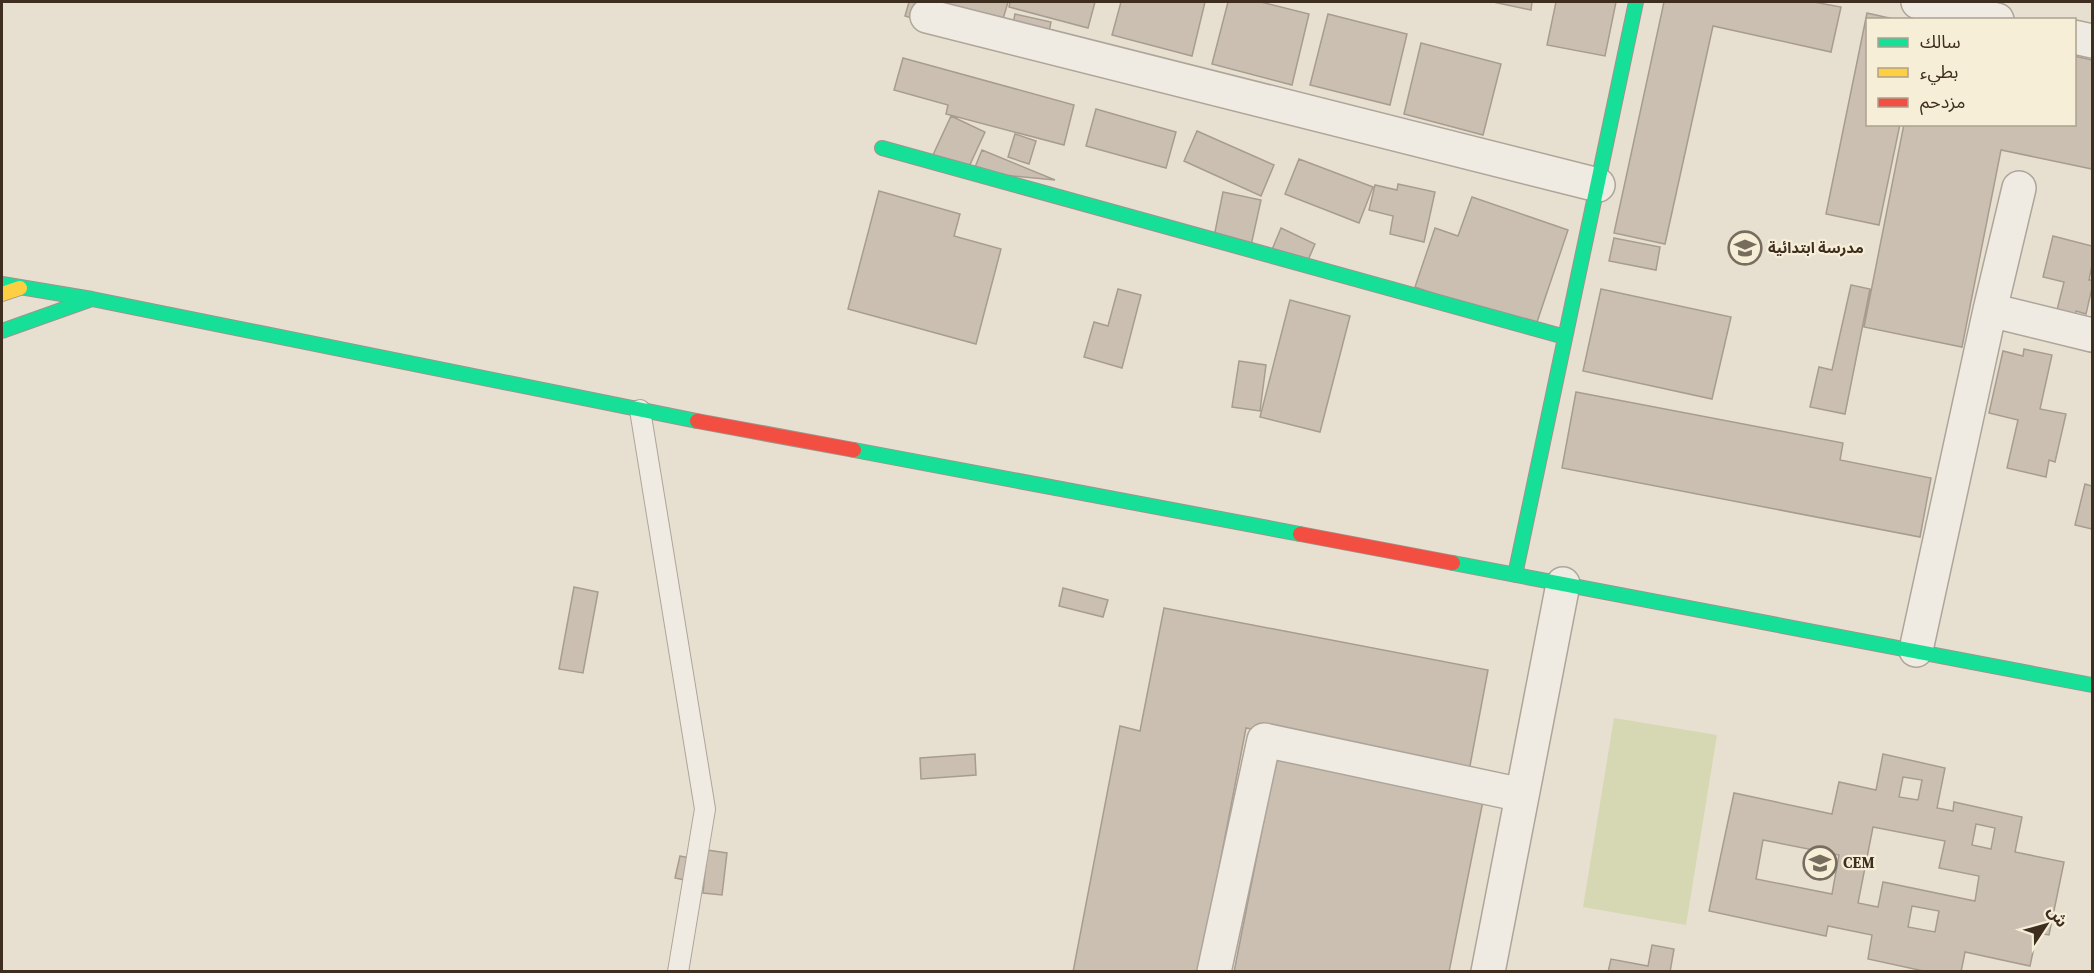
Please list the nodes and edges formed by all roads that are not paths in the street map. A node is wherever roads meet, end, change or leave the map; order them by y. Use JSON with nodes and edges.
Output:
{"nodes":[{"id":1,"x":1636,"y":2,"type":"edge"},
{"id":2,"x":1918,"y":2,"type":"edge"},
{"id":3,"x":927,"y":16,"type":"dead end"},
{"id":4,"x":1988,"y":18,"type":"edge"},
{"id":5,"x":2076,"y":37,"type":"edge"},
{"id":6,"x":2092,"y":41,"type":"edge"},
{"id":7,"x":882,"y":148,"type":"dead end"},
{"id":8,"x":1598,"y":185,"type":"junction"},
{"id":9,"x":2019,"y":188,"type":"dead end"},
{"id":10,"x":2,"y":284,"type":"edge"},
{"id":11,"x":20,"y":288,"type":"junction"},
{"id":12,"x":2,"y":294,"type":"edge"},
{"id":13,"x":92,"y":299,"type":"junction"},
{"id":14,"x":1990,"y":310,"type":"junction"},
{"id":15,"x":2,"y":331,"type":"edge"},
{"id":16,"x":2092,"y":335,"type":"edge"},
{"id":17,"x":1565,"y":337,"type":"junction"},
{"id":18,"x":640,"y":410,"type":"junction"},
{"id":19,"x":1515,"y":575,"type":"junction"},
{"id":20,"x":1563,"y":584,"type":"junction"},
{"id":21,"x":1916,"y":650,"type":"junction"},
{"id":22,"x":2092,"y":686,"type":"edge"},
{"id":23,"x":1522,"y":795,"type":"junction"},
{"id":24,"x":678,"y":972,"type":"edge"},
{"id":25,"x":1214,"y":972,"type":"edge"},
{"id":26,"x":1488,"y":972,"type":"edge"}],
"edges":[{"from":1,"to":8,"type":"main road"},
{"from":2,"to":4,"type":"street"},
{"from":3,"to":8,"type":"street"},
{"from":5,"to":6,"type":"street"},
{"from":7,"to":17,"type":"main road"},
{"from":8,"to":17,"type":"main road"},
{"from":9,"to":14,"type":"street"},
{"from":10,"to":11,"type":"main road"},
{"from":11,"to":12,"type":"main road"},
{"from":11,"to":13,"type":"main road"},
{"from":13,"to":15,"type":"main road"},
{"from":13,"to":18,"type":"main road"},
{"from":14,"to":16,"type":"street"},
{"from":14,"to":21,"type":"street"},
{"from":17,"to":19,"type":"main road"},
{"from":18,"to":19,"type":"main road"},
{"from":18,"to":24,"type":"lane"},
{"from":19,"to":20,"type":"main road"},
{"from":20,"to":21,"type":"main road"},
{"from":20,"to":23,"type":"street"},
{"from":21,"to":22,"type":"main road"},
{"from":23,"to":25,"type":"street"},
{"from":23,"to":26,"type":"street"}]}
